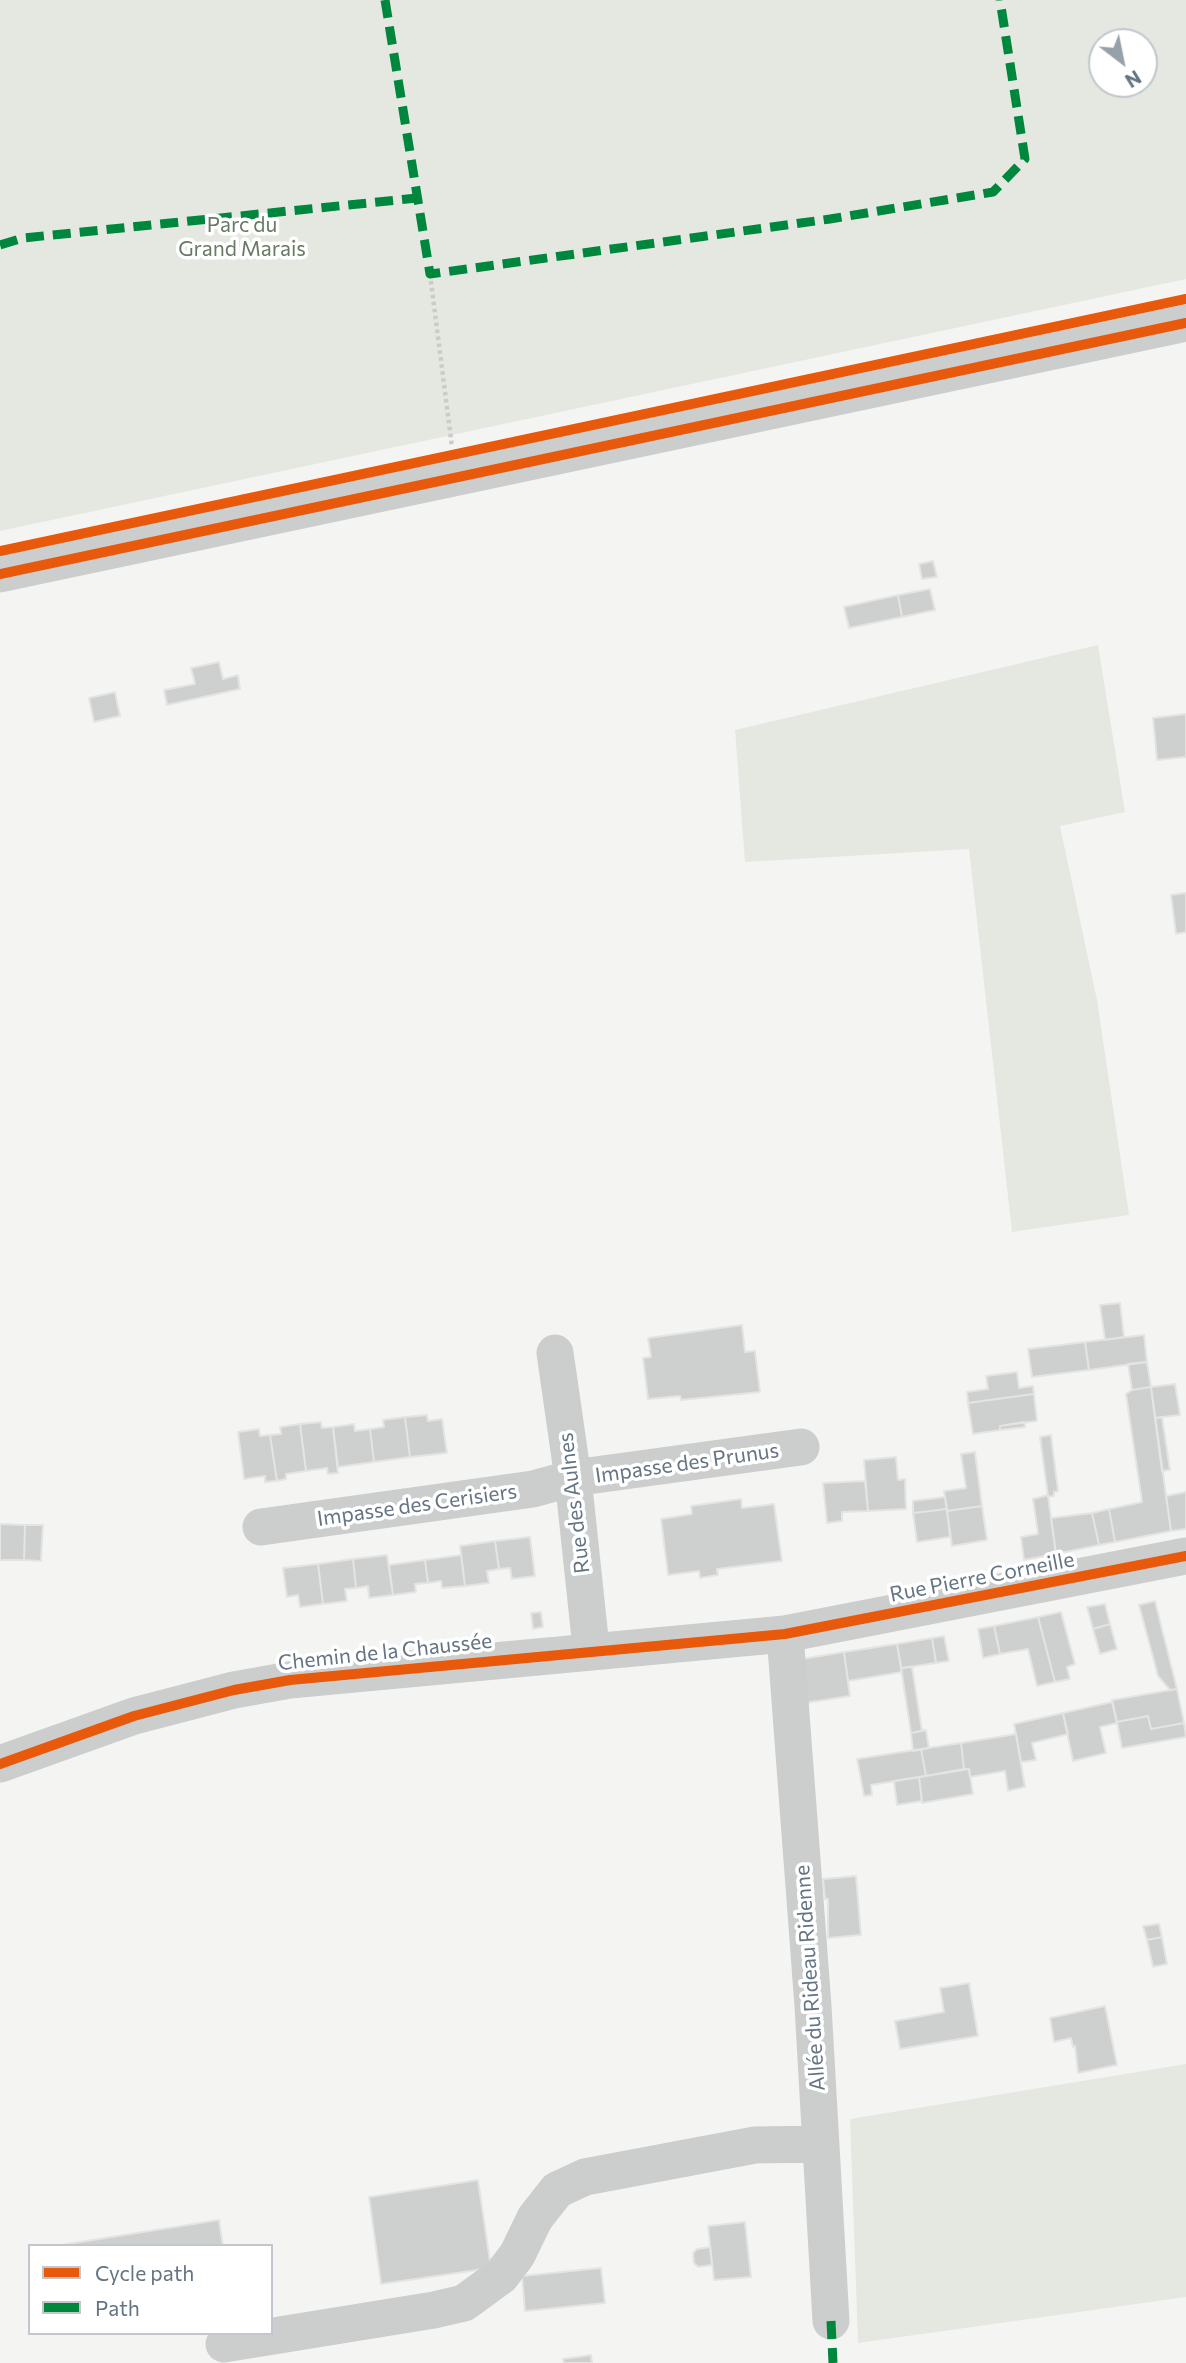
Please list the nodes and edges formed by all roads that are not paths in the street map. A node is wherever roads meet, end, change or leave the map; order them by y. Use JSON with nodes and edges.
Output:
{"nodes":[{"id":1,"x":1186,"y":323,"type":"edge"},
{"id":2,"x":0,"y":574,"type":"edge"},
{"id":3,"x":555,"y":1353,"type":"dead end"},
{"id":4,"x":801,"y":1447,"type":"dead end"},
{"id":5,"x":573,"y":1478,"type":"junction"},
{"id":6,"x":261,"y":1527,"type":"dead end"},
{"id":7,"x":1186,"y":1556,"type":"edge"},
{"id":8,"x":785,"y":1634,"type":"junction"},
{"id":9,"x":595,"y":1651,"type":"junction"},
{"id":10,"x":0,"y":1764,"type":"edge"},
{"id":11,"x":821,"y":2144,"type":"junction"},
{"id":12,"x":831,"y":2321,"type":"dead end"},
{"id":13,"x":224,"y":2344,"type":"dead end"}],
"edges":[{"from":1,"to":2,"type":"street"},
{"from":3,"to":5,"type":"street","name":"Rue des Aulnes"},
{"from":4,"to":5,"type":"street","name":"Impasse des Prunus"},
{"from":5,"to":6,"type":"street","name":"Impasse des Cerisiers"},
{"from":5,"to":9,"type":"street","name":"Rue des Aulnes"},
{"from":7,"to":8,"type":"street","name":"Rue Pierre Corneille"},
{"from":8,"to":9,"type":"street","name":"Chemin de la Chaussée"},
{"from":8,"to":11,"type":"street","name":"Allée du Rideau Ridenne"},
{"from":9,"to":10,"type":"street","name":"Chemin de la Chaussée"},
{"from":11,"to":12,"type":"street","name":"Allée du Rideau Ridenne"},
{"from":11,"to":13,"type":"street"}]}
